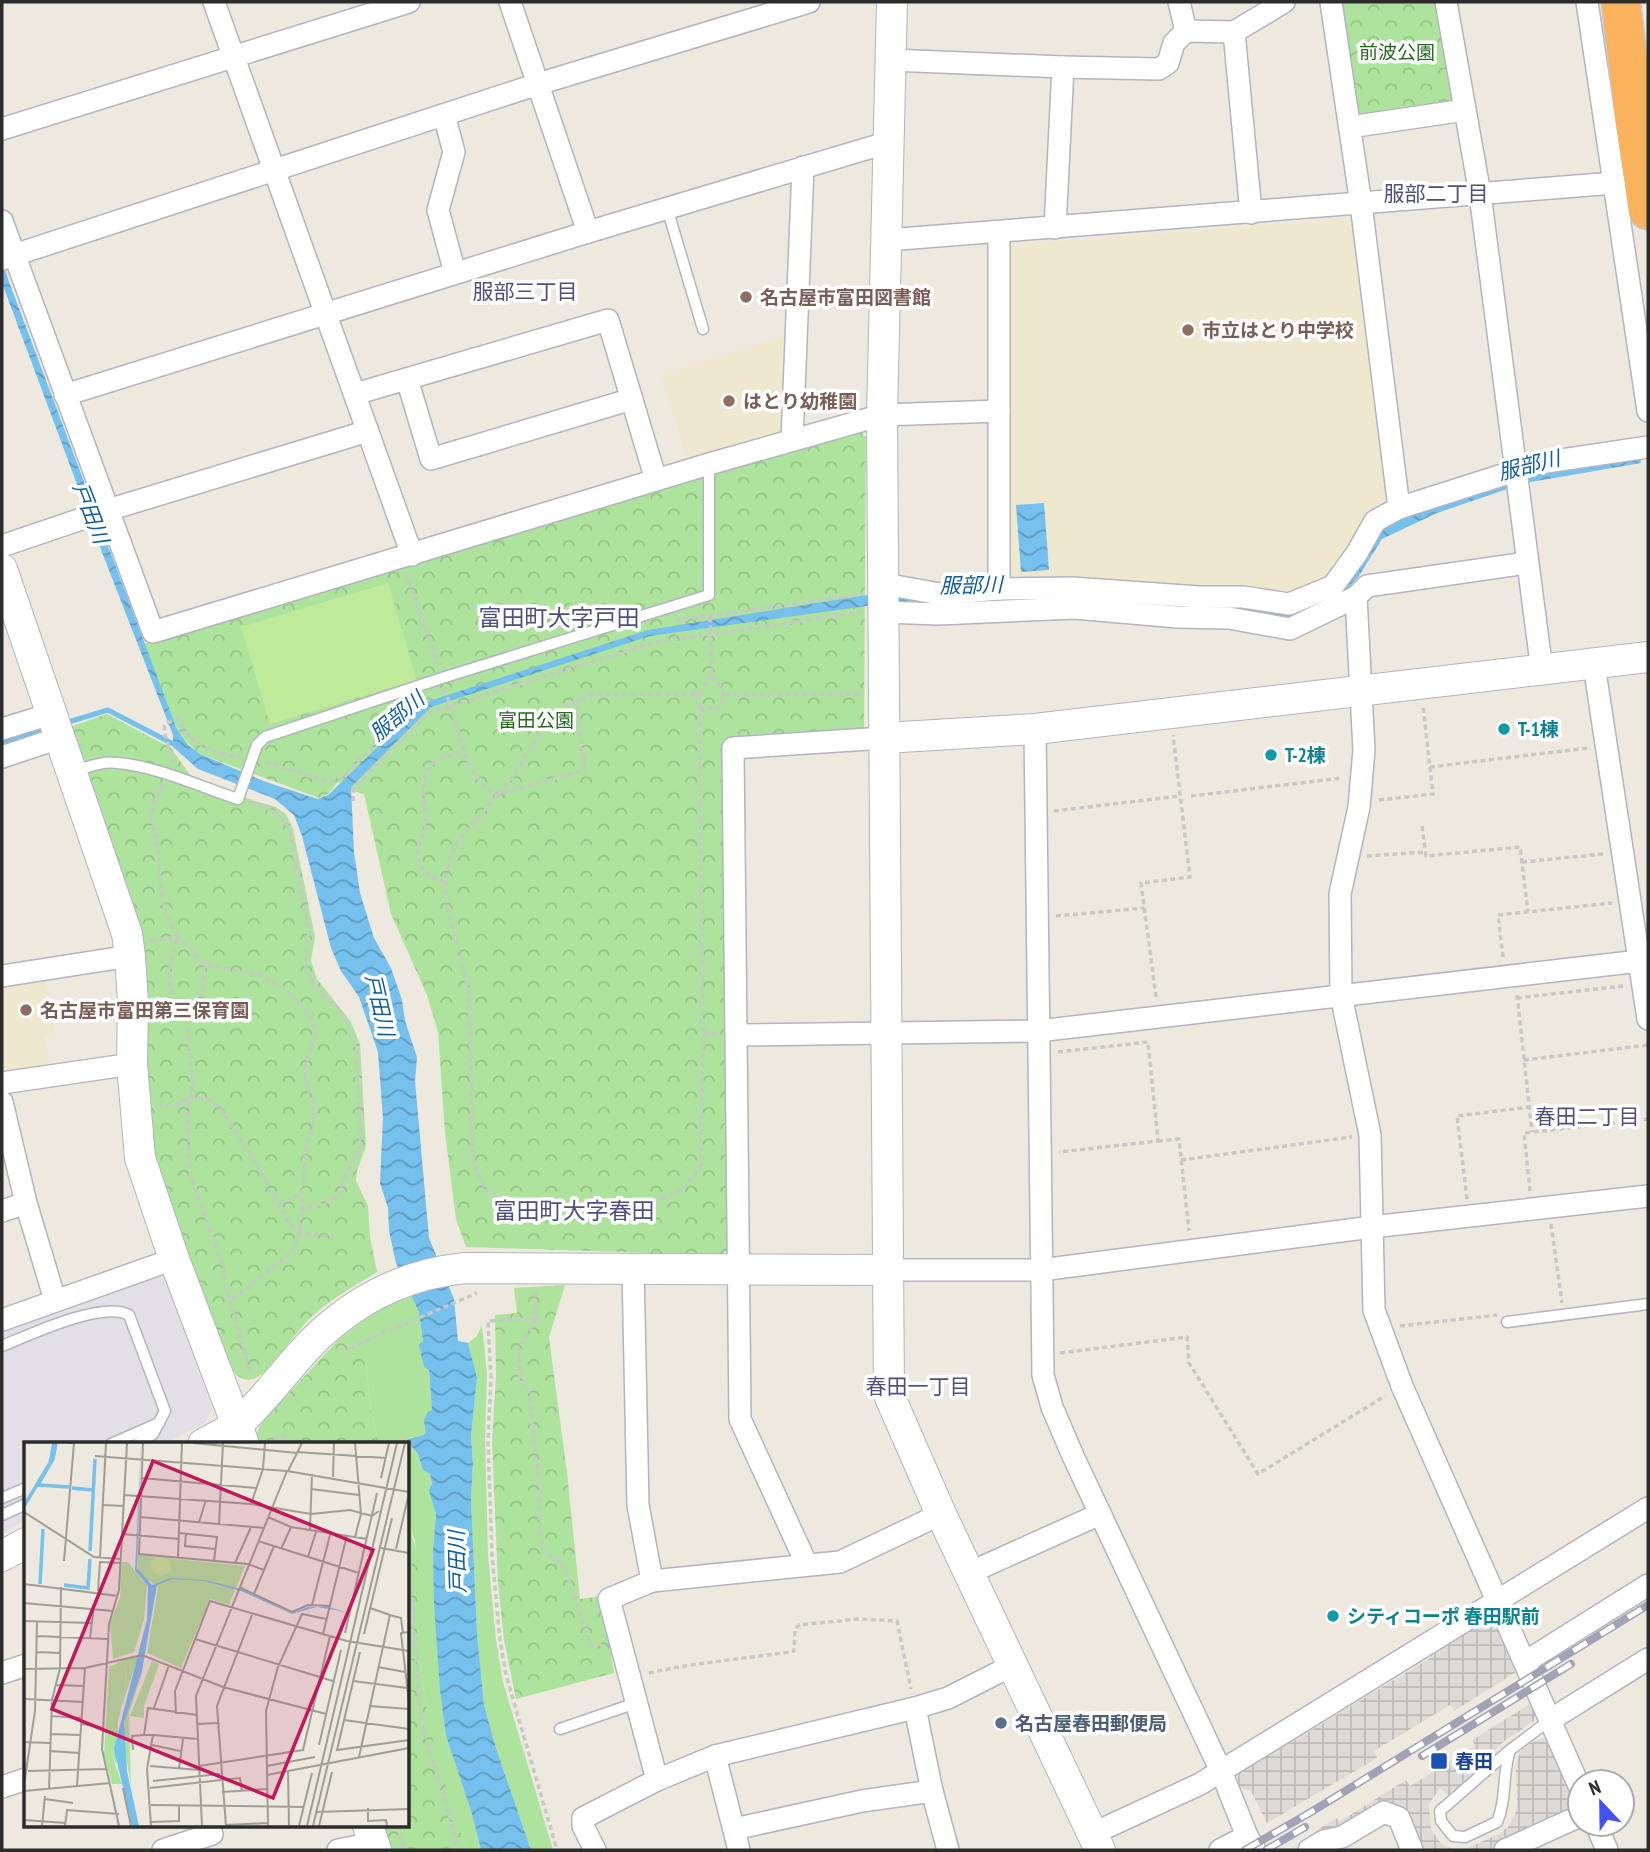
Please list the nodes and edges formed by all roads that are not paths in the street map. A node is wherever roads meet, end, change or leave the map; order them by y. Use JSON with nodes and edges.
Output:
{"nodes":[{"id":1,"x":214,"y":2,"type":"edge"},
{"id":2,"x":410,"y":2,"type":"edge"},
{"id":3,"x":510,"y":2,"type":"edge"},
{"id":4,"x":809,"y":2,"type":"edge"},
{"id":5,"x":892,"y":2,"type":"edge"},
{"id":6,"x":1179,"y":2,"type":"edge"},
{"id":7,"x":1284,"y":2,"type":"edge"},
{"id":8,"x":1331,"y":2,"type":"edge"},
{"id":9,"x":1447,"y":2,"type":"edge"},
{"id":10,"x":1587,"y":2,"type":"edge"},
{"id":11,"x":1621,"y":2,"type":"edge"},
{"id":12,"x":1637,"y":2,"type":"edge"},
{"id":13,"x":741,"y":11,"type":"edge"},
{"id":14,"x":1186,"y":31,"type":"junction"},
{"id":15,"x":1234,"y":32,"type":"junction"},
{"id":16,"x":234,"y":57,"type":"junction"},
{"id":17,"x":891,"y":60,"type":"junction"},
{"id":18,"x":1063,"y":67,"type":"junction"},
{"id":19,"x":1648,"y":73,"type":"edge"},
{"id":20,"x":538,"y":84,"type":"junction"},
{"id":21,"x":1465,"y":110,"type":"junction"},
{"id":22,"x":444,"y":115,"type":"junction"},
{"id":23,"x":1641,"y":115,"type":"edge"},
{"id":24,"x":1350,"y":127,"type":"junction"},
{"id":25,"x":2,"y":129,"type":"edge"},
{"id":26,"x":889,"y":142,"type":"junction"},
{"id":27,"x":803,"y":167,"type":"junction"},
{"id":28,"x":275,"y":170,"type":"junction"},
{"id":29,"x":1615,"y":183,"type":"junction"},
{"id":30,"x":1480,"y":194,"type":"junction"},
{"id":31,"x":1361,"y":204,"type":"junction"},
{"id":32,"x":667,"y":208,"type":"junction"},
{"id":33,"x":1648,"y":210,"type":"edge"},
{"id":34,"x":1251,"y":213,"type":"junction"},
{"id":35,"x":2,"y":221,"type":"edge"},
{"id":36,"x":1055,"y":228,"type":"junction"},
{"id":37,"x":588,"y":232,"type":"junction"},
{"id":38,"x":999,"y":232,"type":"junction"},
{"id":39,"x":887,"y":240,"type":"junction"},
{"id":40,"x":7,"y":257,"type":"edge"},
{"id":41,"x":455,"y":273,"type":"junction"},
{"id":42,"x":327,"y":313,"type":"junction"},
{"id":43,"x":703,"y":329,"type":"dead end"},
{"id":44,"x":407,"y":379,"type":"junction"},
{"id":45,"x":355,"y":394,"type":"junction"},
{"id":46,"x":65,"y":395,"type":"junction"},
{"id":47,"x":632,"y":399,"type":"junction"},
{"id":48,"x":999,"y":411,"type":"junction"},
{"id":49,"x":1648,"y":411,"type":"edge"},
{"id":50,"x":882,"y":415,"type":"junction"},
{"id":51,"x":368,"y":431,"type":"junction"},
{"id":52,"x":792,"y":440,"type":"junction"},
{"id":53,"x":1648,"y":447,"type":"edge"},
{"id":54,"x":709,"y":464,"type":"junction"},
{"id":55,"x":1515,"y":476,"type":"junction"},
{"id":56,"x":656,"y":480,"type":"junction"},
{"id":57,"x":1399,"y":508,"type":"junction"},
{"id":58,"x":96,"y":514,"type":"junction"},
{"id":59,"x":2,"y":546,"type":"edge"},
{"id":60,"x":406,"y":556,"type":"junction"},
{"id":61,"x":1527,"y":563,"type":"junction"},
{"id":62,"x":2,"y":569,"type":"edge"},
{"id":63,"x":999,"y":589,"type":"junction"},
{"id":64,"x":1343,"y":594,"type":"junction"},
{"id":65,"x":884,"y":596,"type":"junction"},
{"id":66,"x":1648,"y":657,"type":"edge"},
{"id":67,"x":1594,"y":665,"type":"junction"},
{"id":68,"x":1542,"y":671,"type":"junction"},
{"id":69,"x":1362,"y":689,"type":"junction"},
{"id":70,"x":55,"y":726,"type":"junction"},
{"id":71,"x":2,"y":729,"type":"edge"},
{"id":72,"x":1035,"y":729,"type":"junction"},
{"id":73,"x":884,"y":738,"type":"junction"},
{"id":74,"x":2,"y":757,"type":"edge"},
{"id":75,"x":70,"y":772,"type":"junction"},
{"id":76,"x":130,"y":950,"type":"junction"},
{"id":77,"x":1644,"y":961,"type":"edge"},
{"id":78,"x":2,"y":976,"type":"edge"},
{"id":79,"x":1341,"y":995,"type":"junction"},
{"id":80,"x":1648,"y":1019,"type":"edge"},
{"id":81,"x":1038,"y":1031,"type":"junction"},
{"id":82,"x":887,"y":1034,"type":"junction"},
{"id":83,"x":737,"y":1035,"type":"junction"},
{"id":84,"x":132,"y":1065,"type":"junction"},
{"id":85,"x":2,"y":1083,"type":"edge"},
{"id":86,"x":2,"y":1102,"type":"edge"},
{"id":87,"x":1648,"y":1196,"type":"edge"},
{"id":88,"x":26,"y":1203,"type":"junction"},
{"id":89,"x":2,"y":1211,"type":"edge"},
{"id":90,"x":1372,"y":1227,"type":"junction"},
{"id":91,"x":174,"y":1259,"type":"junction"},
{"id":92,"x":633,"y":1269,"type":"junction"},
{"id":93,"x":737,"y":1269,"type":"junction"},
{"id":94,"x":887,"y":1270,"type":"junction"},
{"id":95,"x":1041,"y":1270,"type":"junction"},
{"id":96,"x":55,"y":1300,"type":"junction"},
{"id":97,"x":1648,"y":1304,"type":"edge"},
{"id":98,"x":2,"y":1320,"type":"edge"},
{"id":99,"x":1507,"y":1322,"type":"road end"},
{"id":100,"x":2,"y":1346,"type":"edge"},
{"id":101,"x":159,"y":1423,"type":"junction"},
{"id":102,"x":250,"y":1437,"type":"edge"},
{"id":103,"x":116,"y":1442,"type":"edge"},
{"id":104,"x":140,"y":1442,"type":"edge"},
{"id":105,"x":216,"y":1442,"type":"edge"},
{"id":106,"x":24,"y":1489,"type":"edge"},
{"id":107,"x":2,"y":1498,"type":"edge"},
{"id":108,"x":24,"y":1505,"type":"edge"},
{"id":109,"x":1648,"y":1508,"type":"edge"},
{"id":110,"x":941,"y":1514,"type":"junction"},
{"id":111,"x":1100,"y":1514,"type":"junction"},
{"id":112,"x":2,"y":1515,"type":"edge"},
{"id":113,"x":24,"y":1544,"type":"edge"},
{"id":114,"x":2,"y":1556,"type":"edge"},
{"id":115,"x":807,"y":1565,"type":"junction"},
{"id":116,"x":969,"y":1573,"type":"junction"},
{"id":117,"x":652,"y":1581,"type":"junction"},
{"id":118,"x":1648,"y":1585,"type":"edge"},
{"id":119,"x":1498,"y":1599,"type":"junction"},
{"id":120,"x":1648,"y":1659,"type":"edge"},
{"id":121,"x":1525,"y":1662,"type":"junction"},
{"id":122,"x":1012,"y":1665,"type":"junction"},
{"id":123,"x":24,"y":1666,"type":"edge"},
{"id":124,"x":2,"y":1673,"type":"edge"},
{"id":125,"x":636,"y":1703,"type":"junction"},
{"id":126,"x":915,"y":1708,"type":"junction"},
{"id":127,"x":1550,"y":1720,"type":"junction"},
{"id":128,"x":560,"y":1729,"type":"dead end"},
{"id":129,"x":1510,"y":1750,"type":"junction"},
{"id":130,"x":715,"y":1756,"type":"junction"},
{"id":131,"x":1571,"y":1768,"type":"edge"},
{"id":132,"x":1221,"y":1771,"type":"junction"},
{"id":133,"x":24,"y":1780,"type":"edge"},
{"id":134,"x":657,"y":1780,"type":"junction"},
{"id":135,"x":2,"y":1787,"type":"edge"},
{"id":136,"x":932,"y":1791,"type":"junction"},
{"id":137,"x":1566,"y":1822,"type":"edge"},
{"id":138,"x":734,"y":1829,"type":"junction"},
{"id":139,"x":378,"y":1836,"type":"edge"},
{"id":140,"x":213,"y":1837,"type":"edge"},
{"id":141,"x":1096,"y":1842,"type":"edge"},
{"id":142,"x":1251,"y":1843,"type":"edge"},
{"id":143,"x":163,"y":1850,"type":"edge"},
{"id":144,"x":338,"y":1850,"type":"edge"},
{"id":145,"x":595,"y":1850,"type":"edge"},
{"id":146,"x":739,"y":1850,"type":"edge"},
{"id":147,"x":948,"y":1850,"type":"edge"},
{"id":148,"x":1220,"y":1850,"type":"edge"},
{"id":149,"x":1309,"y":1850,"type":"edge"},
{"id":150,"x":1412,"y":1850,"type":"edge"},
{"id":151,"x":1506,"y":1850,"type":"edge"}],
"edges":[{"from":1,"to":16,"type":"street"},
{"from":2,"to":16,"type":"street"},
{"from":3,"to":20,"type":"street"},
{"from":4,"to":13,"type":"street"},
{"from":5,"to":17,"type":"street"},
{"from":6,"to":14,"type":"street"},
{"from":7,"to":15,"type":"street"},
{"from":8,"to":24,"type":"street"},
{"from":9,"to":21,"type":"street"},
{"from":10,"to":29,"type":"street"},
{"from":11,"to":23,"type":"highway"},
{"from":12,"to":19,"type":"highway"},
{"from":13,"to":20,"type":"street"},
{"from":14,"to":15,"type":"street"},
{"from":14,"to":18,"type":"street"},
{"from":15,"to":34,"type":"street"},
{"from":16,"to":25,"type":"street"},
{"from":16,"to":28,"type":"street"},
{"from":17,"to":18,"type":"street"},
{"from":17,"to":26,"type":"street"},
{"from":18,"to":36,"type":"street"},
{"from":20,"to":22,"type":"street"},
{"from":20,"to":37,"type":"street"},
{"from":21,"to":24,"type":"street"},
{"from":21,"to":30,"type":"street"},
{"from":22,"to":28,"type":"street"},
{"from":22,"to":41,"type":"street"},
{"from":23,"to":33,"type":"highway"},
{"from":24,"to":31,"type":"street"},
{"from":26,"to":27,"type":"street"},
{"from":26,"to":39,"type":"street"},
{"from":27,"to":32,"type":"street"},
{"from":27,"to":52,"type":"street"},
{"from":28,"to":40,"type":"street"},
{"from":28,"to":42,"type":"street"},
{"from":29,"to":30,"type":"street"},
{"from":29,"to":49,"type":"street"},
{"from":30,"to":31,"type":"street"},
{"from":30,"to":55,"type":"street"},
{"from":31,"to":34,"type":"street"},
{"from":31,"to":57,"type":"street"},
{"from":32,"to":37,"type":"street"},
{"from":32,"to":43,"type":"lane"},
{"from":34,"to":36,"type":"street"},
{"from":35,"to":40,"type":"street"},
{"from":36,"to":38,"type":"street"},
{"from":37,"to":41,"type":"street"},
{"from":38,"to":39,"type":"street"},
{"from":38,"to":48,"type":"street"},
{"from":39,"to":50,"type":"street"},
{"from":40,"to":46,"type":"street"},
{"from":41,"to":42,"type":"street"},
{"from":42,"to":45,"type":"street"},
{"from":42,"to":46,"type":"street"},
{"from":44,"to":45,"type":"street"},
{"from":44,"to":47,"type":"street"},
{"from":44,"to":47,"type":"street"},
{"from":45,"to":51,"type":"street"},
{"from":46,"to":58,"type":"street"},
{"from":47,"to":56,"type":"street"},
{"from":48,"to":50,"type":"street"},
{"from":48,"to":63,"type":"street"},
{"from":50,"to":52,"type":"street"},
{"from":50,"to":65,"type":"street"},
{"from":51,"to":58,"type":"street"},
{"from":51,"to":60,"type":"street"},
{"from":52,"to":54,"type":"street"},
{"from":53,"to":55,"type":"street"},
{"from":54,"to":56,"type":"street"},
{"from":54,"to":75,"type":"lane"},
{"from":55,"to":57,"type":"street"},
{"from":55,"to":61,"type":"street"},
{"from":56,"to":60,"type":"street"},
{"from":57,"to":64,"type":"street"},
{"from":58,"to":59,"type":"street"},
{"from":58,"to":60,"type":"street"},
{"from":61,"to":64,"type":"street"},
{"from":61,"to":68,"type":"street"},
{"from":62,"to":70,"type":"street"},
{"from":63,"to":64,"type":"street"},
{"from":63,"to":65,"type":"street"},
{"from":64,"to":65,"type":"street"},
{"from":64,"to":69,"type":"street"},
{"from":65,"to":73,"type":"street"},
{"from":66,"to":67,"type":"street"},
{"from":67,"to":68,"type":"street"},
{"from":67,"to":77,"type":"street"},
{"from":68,"to":69,"type":"street"},
{"from":69,"to":72,"type":"street"},
{"from":69,"to":79,"type":"street"},
{"from":70,"to":71,"type":"street"},
{"from":70,"to":74,"type":"street"},
{"from":70,"to":75,"type":"street"},
{"from":72,"to":73,"type":"street"},
{"from":72,"to":81,"type":"street"},
{"from":73,"to":82,"type":"street"},
{"from":73,"to":83,"type":"street"},
{"from":75,"to":76,"type":"street"},
{"from":76,"to":78,"type":"street"},
{"from":76,"to":84,"type":"street"},
{"from":77,"to":79,"type":"street"},
{"from":77,"to":80,"type":"street"},
{"from":79,"to":81,"type":"street"},
{"from":79,"to":90,"type":"street"},
{"from":81,"to":82,"type":"street"},
{"from":81,"to":95,"type":"street"},
{"from":82,"to":83,"type":"street"},
{"from":82,"to":94,"type":"street"},
{"from":83,"to":93,"type":"street"},
{"from":84,"to":85,"type":"street"},
{"from":84,"to":91,"type":"street"},
{"from":86,"to":88,"type":"street"},
{"from":87,"to":90,"type":"street"},
{"from":88,"to":89,"type":"street"},
{"from":88,"to":96,"type":"street"},
{"from":90,"to":95,"type":"street"},
{"from":90,"to":119,"type":"street"},
{"from":91,"to":96,"type":"street"},
{"from":91,"to":102,"type":"street"},
{"from":92,"to":93,"type":"street"},
{"from":92,"to":102,"type":"street"},
{"from":92,"to":117,"type":"street"},
{"from":93,"to":94,"type":"street"},
{"from":93,"to":115,"type":"street"},
{"from":94,"to":95,"type":"street"},
{"from":94,"to":110,"type":"street"},
{"from":95,"to":111,"type":"street"},
{"from":96,"to":98,"type":"street"},
{"from":97,"to":99,"type":"lane"},
{"from":100,"to":101,"type":"lane"},
{"from":101,"to":103,"type":"lane"},
{"from":101,"to":104,"type":"lane"},
{"from":102,"to":105,"type":"street"},
{"from":106,"to":107,"type":"lane"},
{"from":108,"to":112,"type":"lane"},
{"from":109,"to":119,"type":"street"},
{"from":110,"to":115,"type":"street"},
{"from":110,"to":116,"type":"street"},
{"from":111,"to":116,"type":"street"},
{"from":111,"to":132,"type":"street"},
{"from":113,"to":114,"type":"street"},
{"from":115,"to":117,"type":"street"},
{"from":116,"to":122,"type":"street"},
{"from":117,"to":125,"type":"street"},
{"from":118,"to":121,"type":"street"},
{"from":119,"to":121,"type":"street"},
{"from":119,"to":132,"type":"street"},
{"from":120,"to":127,"type":"street"},
{"from":121,"to":127,"type":"street"},
{"from":122,"to":126,"type":"street"},
{"from":122,"to":141,"type":"street"},
{"from":123,"to":124,"type":"street"},
{"from":125,"to":128,"type":"lane"},
{"from":125,"to":134,"type":"street"},
{"from":126,"to":130,"type":"street"},
{"from":126,"to":136,"type":"street"},
{"from":127,"to":129,"type":"lane"},
{"from":127,"to":131,"type":"street"},
{"from":129,"to":129,"type":"lane"},
{"from":130,"to":134,"type":"street"},
{"from":130,"to":138,"type":"street"},
{"from":132,"to":141,"type":"street"},
{"from":132,"to":142,"type":"street"},
{"from":133,"to":135,"type":"street"},
{"from":134,"to":145,"type":"street"},
{"from":136,"to":138,"type":"street"},
{"from":136,"to":147,"type":"street"},
{"from":137,"to":151,"type":"street"},
{"from":138,"to":146,"type":"street"},
{"from":139,"to":144,"type":"street"},
{"from":140,"to":143,"type":"street"},
{"from":142,"to":148,"type":"street"},
{"from":149,"to":150,"type":"street"}]}
